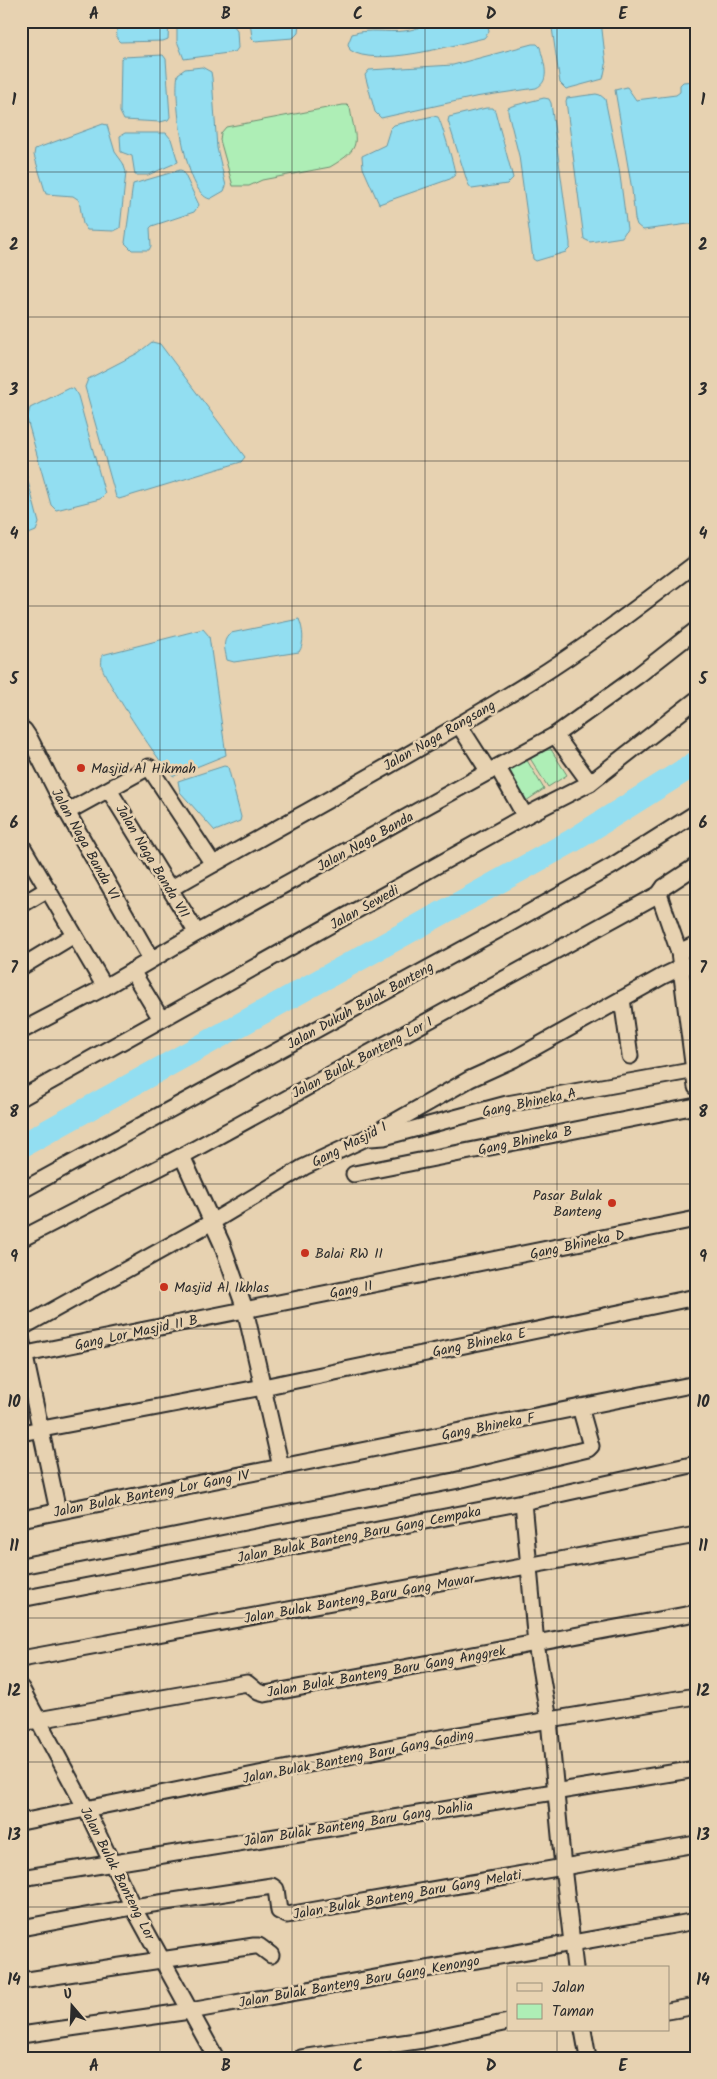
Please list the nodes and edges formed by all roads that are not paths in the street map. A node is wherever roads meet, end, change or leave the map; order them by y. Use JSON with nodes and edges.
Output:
{"nodes":[{"id":1,"x":696,"y":563,"type":"edge"},
{"id":2,"x":696,"y":630,"type":"edge"},
{"id":3,"x":696,"y":700,"type":"edge"},
{"id":4,"x":460,"y":725,"type":"junction"},
{"id":5,"x":21,"y":729,"type":"edge"},
{"id":6,"x":555,"y":735,"type":"junction"},
{"id":7,"x":494,"y":770,"type":"junction"},
{"id":8,"x":590,"y":783,"type":"junction"},
{"id":9,"x":110,"y":790,"type":"junction"},
{"id":10,"x":67,"y":812,"type":"junction"},
{"id":11,"x":696,"y":813,"type":"edge"},
{"id":12,"x":525,"y":816,"type":"junction"},
{"id":13,"x":22,"y":846,"type":"edge"},
{"id":14,"x":213,"y":864,"type":"junction"},
{"id":15,"x":696,"y":866,"type":"edge"},
{"id":16,"x":48,"y":889,"type":"junction"},
{"id":17,"x":170,"y":889,"type":"junction"},
{"id":18,"x":659,"y":894,"type":"junction"},
{"id":19,"x":21,"y":905,"type":"edge"},
{"id":20,"x":197,"y":932,"type":"junction"},
{"id":21,"x":74,"y":935,"type":"junction"},
{"id":22,"x":696,"y":944,"type":"edge"},
{"id":23,"x":678,"y":952,"type":"junction"},
{"id":24,"x":151,"y":959,"type":"junction"},
{"id":25,"x":696,"y":964,"type":"edge"},
{"id":26,"x":21,"y":967,"type":"edge"},
{"id":27,"x":680,"y":968,"type":"junction"},
{"id":28,"x":132,"y":971,"type":"junction"},
{"id":29,"x":105,"y":987,"type":"junction"},
{"id":30,"x":622,"y":999,"type":"junction"},
{"id":31,"x":690,"y":1006,"type":"edge"},
{"id":32,"x":161,"y":1020,"type":"junction"},
{"id":33,"x":21,"y":1030,"type":"edge"},
{"id":34,"x":693,"y":1047,"type":"edge"},
{"id":35,"x":630,"y":1056,"type":"dead end"},
{"id":36,"x":694,"y":1070,"type":"edge"},
{"id":37,"x":696,"y":1087,"type":"edge"},
{"id":38,"x":21,"y":1098,"type":"edge"},
{"id":39,"x":696,"y":1106,"type":"edge"},
{"id":40,"x":366,"y":1138,"type":"junction"},
{"id":41,"x":182,"y":1156,"type":"junction"},
{"id":42,"x":354,"y":1174,"type":"dead end"},
{"id":43,"x":21,"y":1191,"type":"edge"},
{"id":44,"x":696,"y":1219,"type":"edge"},
{"id":45,"x":212,"y":1222,"type":"junction"},
{"id":46,"x":21,"y":1239,"type":"edge"},
{"id":47,"x":458,"y":1269,"type":"joint"},
{"id":48,"x":696,"y":1297,"type":"edge"},
{"id":49,"x":245,"y":1309,"type":"junction"},
{"id":50,"x":21,"y":1328,"type":"edge"},
{"id":51,"x":21,"y":1338,"type":"edge"},
{"id":52,"x":26,"y":1354,"type":"junction"},
{"id":53,"x":696,"y":1384,"type":"edge"},
{"id":54,"x":263,"y":1387,"type":"junction"},
{"id":55,"x":580,"y":1407,"type":"junction"},
{"id":56,"x":41,"y":1429,"type":"junction"},
{"id":57,"x":21,"y":1433,"type":"edge"},
{"id":58,"x":696,"y":1464,"type":"edge"},
{"id":59,"x":281,"y":1468,"type":"junction"},
{"id":60,"x":523,"y":1502,"type":"junction"},
{"id":61,"x":58,"y":1511,"type":"junction"},
{"id":62,"x":21,"y":1519,"type":"edge"},
{"id":63,"x":696,"y":1535,"type":"edge"},
{"id":64,"x":21,"y":1566,"type":"edge"},
{"id":65,"x":528,"y":1567,"type":"junction"},
{"id":66,"x":21,"y":1599,"type":"edge"},
{"id":67,"x":696,"y":1613,"type":"edge"},
{"id":68,"x":536,"y":1644,"type":"junction"},
{"id":69,"x":21,"y":1659,"type":"edge"},
{"id":70,"x":21,"y":1688,"type":"edge"},
{"id":71,"x":696,"y":1696,"type":"edge"},
{"id":72,"x":38,"y":1720,"type":"junction"},
{"id":73,"x":549,"y":1720,"type":"junction"},
{"id":74,"x":21,"y":1723,"type":"edge"},
{"id":75,"x":696,"y":1769,"type":"edge"},
{"id":76,"x":556,"y":1791,"type":"junction"},
{"id":77,"x":86,"y":1809,"type":"junction"},
{"id":78,"x":21,"y":1822,"type":"edge"},
{"id":79,"x":696,"y":1844,"type":"edge"},
{"id":80,"x":112,"y":1863,"type":"junction"},
{"id":81,"x":563,"y":1866,"type":"junction"},
{"id":82,"x":21,"y":1878,"type":"edge"},
{"id":83,"x":133,"y":1907,"type":"junction"},
{"id":84,"x":696,"y":1921,"type":"edge"},
{"id":85,"x":21,"y":1928,"type":"edge"},
{"id":86,"x":573,"y":1944,"type":"junction"},
{"id":87,"x":271,"y":1955,"type":"dead end"},
{"id":88,"x":162,"y":1958,"type":"junction"},
{"id":89,"x":575,"y":1966,"type":"edge"},
{"id":90,"x":21,"y":1981,"type":"edge"},
{"id":91,"x":696,"y":2006,"type":"edge"},
{"id":92,"x":670,"y":2011,"type":"edge"},
{"id":93,"x":190,"y":2012,"type":"junction"},
{"id":94,"x":507,"y":2022,"type":"edge"},
{"id":95,"x":583,"y":2032,"type":"edge"},
{"id":96,"x":21,"y":2035,"type":"edge"},
{"id":97,"x":216,"y":2058,"type":"edge"},
{"id":98,"x":300,"y":2058,"type":"edge"},
{"id":99,"x":588,"y":2058,"type":"edge"}],
"edges":[{"from":1,"to":4,"type":"street","name":"Jalan Naga Rangsang"},
{"from":2,"to":6,"type":"street","name":"Jalan Naga Banda"},
{"from":3,"to":8,"type":"street","name":"Jalan Sewedi"},
{"from":4,"to":7,"type":"street"},
{"from":4,"to":14,"type":"street","name":"Jalan Naga Rangsang"},
{"from":5,"to":10,"type":"street","name":"Jalan Naga Banda VI"},
{"from":6,"to":7,"type":"street","name":"Jalan Naga Banda"},
{"from":6,"to":8,"type":"street"},
{"from":7,"to":12,"type":"street"},
{"from":7,"to":20,"type":"street","name":"Jalan Naga Banda"},
{"from":8,"to":12,"type":"street","name":"Jalan Sewedi"},
{"from":9,"to":10,"type":"street"},
{"from":9,"to":14,"type":"street"},
{"from":9,"to":17,"type":"street","name":"Jalan Naga Banda VII"},
{"from":10,"to":24,"type":"street","name":"Jalan Naga Banda VI"},
{"from":11,"to":43,"type":"street","name":"Jalan Dukuh Bulak Banteng"},
{"from":12,"to":32,"type":"street","name":"Jalan Sewedi"},
{"from":13,"to":16,"type":"street"},
{"from":14,"to":17,"type":"street","name":"Jalan Naga Rangsang"},
{"from":15,"to":18,"type":"street","name":"Jalan Bulak Banteng Lor I"},
{"from":16,"to":19,"type":"street"},
{"from":16,"to":21,"type":"street"},
{"from":17,"to":20,"type":"street","name":"Jalan Naga Banda VII"},
{"from":18,"to":23,"type":"street"},
{"from":18,"to":41,"type":"street","name":"Jalan Bulak Banteng Lor I"},
{"from":20,"to":24,"type":"street","name":"Jalan Naga Banda"},
{"from":21,"to":26,"type":"street"},
{"from":21,"to":29,"type":"street"},
{"from":22,"to":23,"type":"street"},
{"from":23,"to":27,"type":"street"},
{"from":24,"to":28,"type":"street","name":"Jalan Naga Banda"},
{"from":25,"to":27,"type":"street","name":"Gang Masjid I"},
{"from":27,"to":30,"type":"street","name":"Gang Masjid I"},
{"from":27,"to":31,"type":"street"},
{"from":28,"to":29,"type":"street","name":"Jalan Naga Banda"},
{"from":28,"to":32,"type":"street"},
{"from":29,"to":33,"type":"street","name":"Jalan Naga Banda"},
{"from":30,"to":35,"type":"street"},
{"from":30,"to":40,"type":"street","name":"Gang Masjid I"},
{"from":31,"to":34,"type":"street"},
{"from":32,"to":38,"type":"street","name":"Jalan Sewedi"},
{"from":34,"to":36,"type":"street"},
{"from":36,"to":37,"type":"street"},
{"from":36,"to":40,"type":"street","name":"Gang Bhineka A"},
{"from":39,"to":42,"type":"street","name":"Gang Bhineka B"},
{"from":40,"to":45,"type":"street","name":"Gang Masjid I"},
{"from":41,"to":45,"type":"street"},
{"from":41,"to":46,"type":"street","name":"Jalan Bulak Banteng Lor I"},
{"from":44,"to":47,"type":"street","name":"Gang Bhineka D"},
{"from":45,"to":49,"type":"street"},
{"from":45,"to":50,"type":"street","name":"Gang Masjid I"},
{"from":47,"to":49,"type":"street","name":"Gang II"},
{"from":48,"to":54,"type":"street","name":"Gang Bhineka E"},
{"from":49,"to":52,"type":"street","name":"Gang Lor Masjid II B"},
{"from":49,"to":54,"type":"street"},
{"from":51,"to":52,"type":"street"},
{"from":52,"to":56,"type":"street"},
{"from":53,"to":55,"type":"street","name":"Gang Bhineka F"},
{"from":54,"to":56,"type":"street","name":"Gang Bhineka E"},
{"from":54,"to":59,"type":"street"},
{"from":55,"to":59,"type":"street","name":"Gang Bhineka F"},
{"from":55,"to":64,"type":"street"},
{"from":56,"to":57,"type":"street","name":"Gang Bhineka E"},
{"from":56,"to":61,"type":"street"},
{"from":58,"to":60,"type":"street","name":"Jalan Bulak Banteng Baru Gang Cempaka"},
{"from":59,"to":61,"type":"street","name":"Jalan Bulak Banteng Lor Gang IV"},
{"from":60,"to":65,"type":"street"},
{"from":60,"to":66,"type":"street","name":"Jalan Bulak Banteng Baru Gang Cempaka"},
{"from":61,"to":62,"type":"street","name":"Jalan Bulak Banteng Lor Gang IV"},
{"from":63,"to":65,"type":"street","name":"Jalan Bulak Banteng Baru Gang Mawar"},
{"from":65,"to":68,"type":"street"},
{"from":65,"to":69,"type":"street","name":"Jalan Bulak Banteng Baru Gang Mawar"},
{"from":67,"to":68,"type":"street","name":"Jalan Bulak Banteng Baru Gang Anggrek"},
{"from":68,"to":72,"type":"street","name":"Jalan Bulak Banteng Baru Gang Anggrek"},
{"from":68,"to":73,"type":"street"},
{"from":70,"to":72,"type":"street","name":"Jalan Bulak Banteng Lor"},
{"from":71,"to":73,"type":"street","name":"Jalan Bulak Banteng Baru Gang Gading"},
{"from":72,"to":74,"type":"street","name":"Jalan Bulak Banteng Baru Gang Anggrek"},
{"from":72,"to":77,"type":"street","name":"Jalan Bulak Banteng Lor"},
{"from":73,"to":76,"type":"street"},
{"from":73,"to":77,"type":"street","name":"Jalan Bulak Banteng Baru Gang Gading"},
{"from":75,"to":76,"type":"street","name":"Jalan Bulak Banteng Baru Gang Dahlia"},
{"from":76,"to":80,"type":"street","name":"Jalan Bulak Banteng Baru Gang Dahlia"},
{"from":76,"to":81,"type":"street"},
{"from":77,"to":78,"type":"street","name":"Jalan Bulak Banteng Baru Gang Gading"},
{"from":77,"to":80,"type":"street","name":"Jalan Bulak Banteng Lor"},
{"from":79,"to":81,"type":"street","name":"Jalan Bulak Banteng Baru Gang Melati"},
{"from":80,"to":82,"type":"street","name":"Jalan Bulak Banteng Baru Gang Dahlia"},
{"from":80,"to":83,"type":"street","name":"Jalan Bulak Banteng Lor"},
{"from":81,"to":83,"type":"street","name":"Jalan Bulak Banteng Baru Gang Melati"},
{"from":81,"to":86,"type":"street"},
{"from":83,"to":85,"type":"street","name":"Jalan Bulak Banteng Baru Gang Melati"},
{"from":83,"to":88,"type":"street","name":"Jalan Bulak Banteng Lor"},
{"from":84,"to":86,"type":"street","name":"Jalan Bulak Banteng Baru Gang Kenongo"},
{"from":86,"to":89,"type":"street"},
{"from":86,"to":93,"type":"street","name":"Jalan Bulak Banteng Baru Gang Kenongo"},
{"from":87,"to":88,"type":"street"},
{"from":88,"to":90,"type":"street"},
{"from":88,"to":93,"type":"street","name":"Jalan Bulak Banteng Lor"},
{"from":91,"to":92,"type":"street"},
{"from":93,"to":96,"type":"street","name":"Jalan Bulak Banteng Baru Gang Kenongo"},
{"from":93,"to":97,"type":"street","name":"Jalan Bulak Banteng Lor"},
{"from":94,"to":98,"type":"street"},
{"from":95,"to":99,"type":"street"}]}
